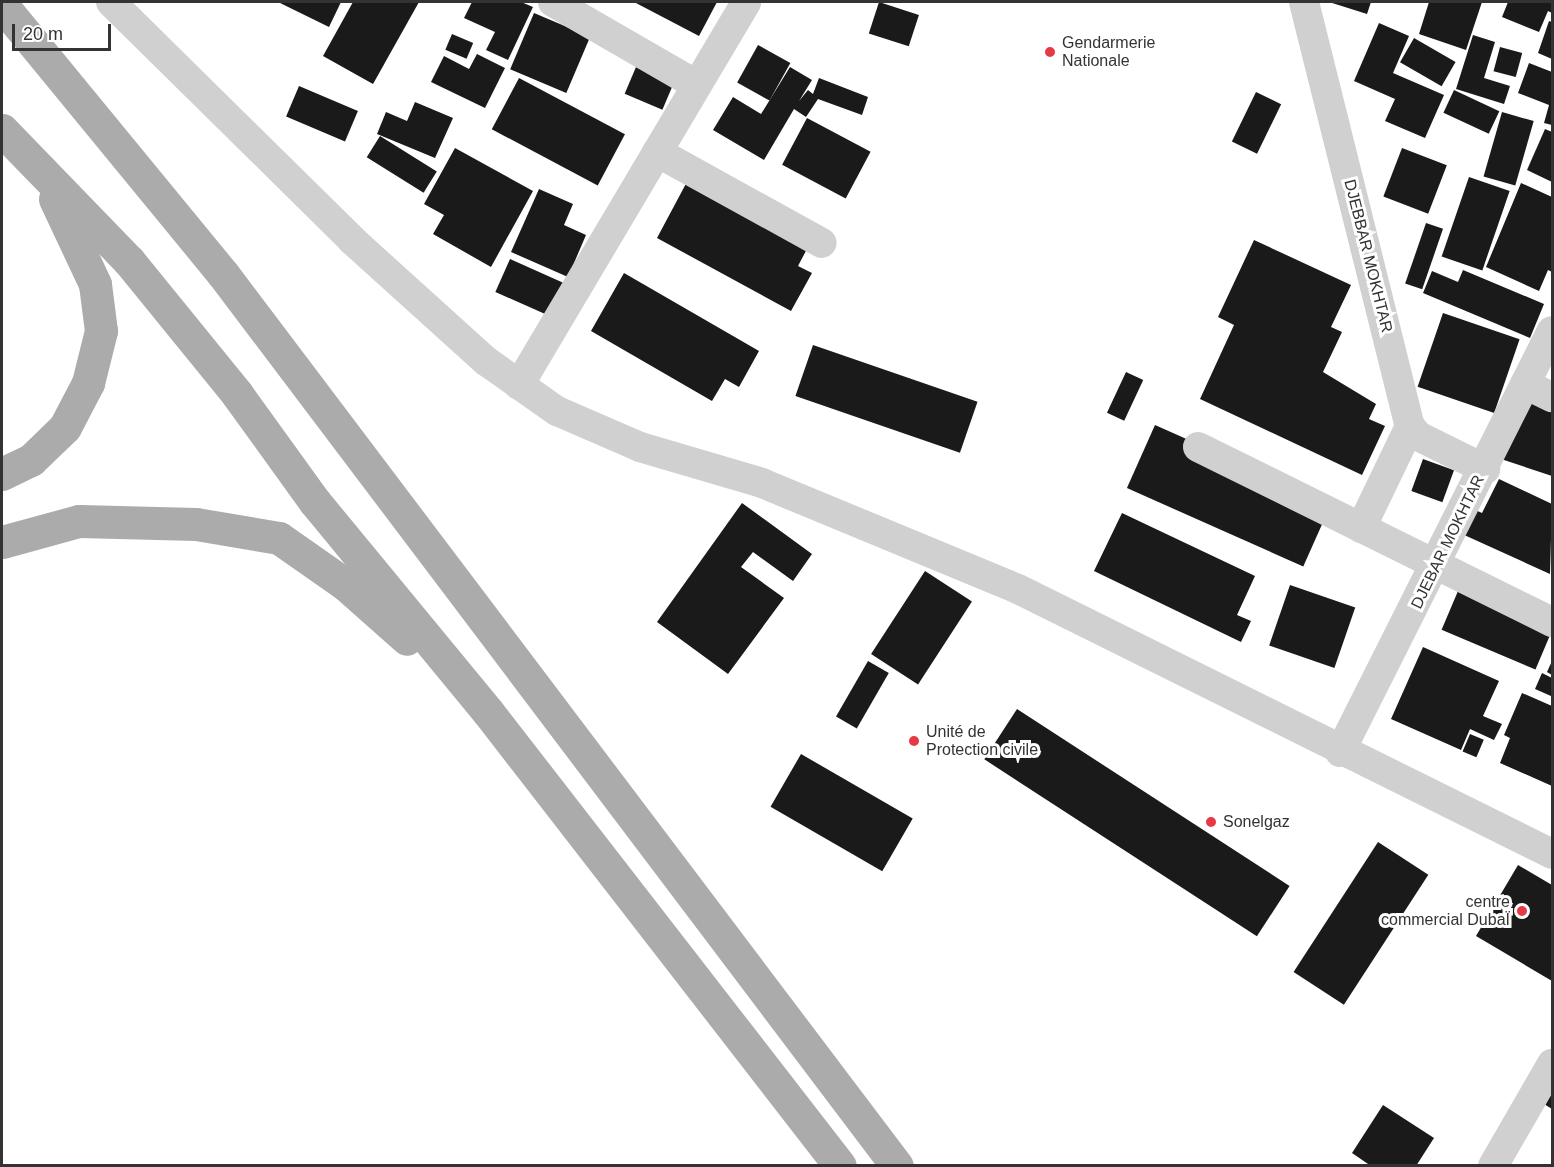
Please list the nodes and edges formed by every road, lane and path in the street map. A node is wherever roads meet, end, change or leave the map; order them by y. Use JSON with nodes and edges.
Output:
{"nodes":[{"id":1,"x":111,"y":2,"type":"edge"},
{"id":2,"x":553,"y":2,"type":"edge"},
{"id":3,"x":746,"y":2,"type":"edge"},
{"id":4,"x":1304,"y":2,"type":"edge"},
{"id":5,"x":2,"y":5,"type":"edge"},
{"id":6,"x":696,"y":85,"type":"junction"},
{"id":7,"x":2,"y":130,"type":"edge"},
{"id":8,"x":657,"y":152,"type":"junction"},
{"id":9,"x":35,"y":161,"type":"junction"},
{"id":10,"x":822,"y":243,"type":"dead end"},
{"id":11,"x":1552,"y":331,"type":"edge"},
{"id":12,"x":1525,"y":384,"type":"junction"},
{"id":13,"x":519,"y":385,"type":"junction"},
{"id":14,"x":1552,"y":397,"type":"edge"},
{"id":15,"x":1410,"y":426,"type":"junction"},
{"id":16,"x":1198,"y":447,"type":"dead end"},
{"id":17,"x":1485,"y":468,"type":"junction"},
{"id":18,"x":2,"y":474,"type":"edge"},
{"id":19,"x":1361,"y":528,"type":"junction"},
{"id":20,"x":2,"y":542,"type":"edge"},
{"id":21,"x":1438,"y":566,"type":"junction"},
{"id":22,"x":1552,"y":622,"type":"edge"},
{"id":23,"x":488,"y":712,"type":"junction"},
{"id":24,"x":1340,"y":752,"type":"junction"},
{"id":25,"x":1552,"y":854,"type":"edge"},
{"id":26,"x":1552,"y":1064,"type":"edge"},
{"id":27,"x":840,"y":1166,"type":"edge"},
{"id":28,"x":897,"y":1166,"type":"edge"},
{"id":29,"x":1493,"y":1166,"type":"edge"}],
"edges":[{"from":1,"to":13,"type":"street"},
{"from":2,"to":6,"type":"street"},
{"from":3,"to":6,"type":"street"},
{"from":4,"to":15,"type":"street","name":"DJEBBAR MOKHTAR"},
{"from":5,"to":28,"type":"main road"},
{"from":6,"to":8,"type":"street"},
{"from":7,"to":9,"type":"main road"},
{"from":8,"to":10,"type":"street"},
{"from":8,"to":13,"type":"street"},
{"from":9,"to":18,"type":"main road"},
{"from":9,"to":23,"type":"main road"},
{"from":11,"to":12,"type":"street","name":"DJEBAR MOKHTAR"},
{"from":12,"to":14,"type":"street"},
{"from":12,"to":17,"type":"street","name":"DJEBAR MOKHTAR"},
{"from":13,"to":24,"type":"street"},
{"from":15,"to":17,"type":"street"},
{"from":15,"to":19,"type":"street"},
{"from":16,"to":19,"type":"street"},
{"from":17,"to":21,"type":"street","name":"DJEBAR MOKHTAR"},
{"from":19,"to":21,"type":"street"},
{"from":20,"to":23,"type":"main road"},
{"from":21,"to":22,"type":"street"},
{"from":21,"to":24,"type":"street","name":"DJEBAR MOKHTAR"},
{"from":23,"to":27,"type":"main road"},
{"from":24,"to":25,"type":"street"},
{"from":26,"to":29,"type":"street"}]}
